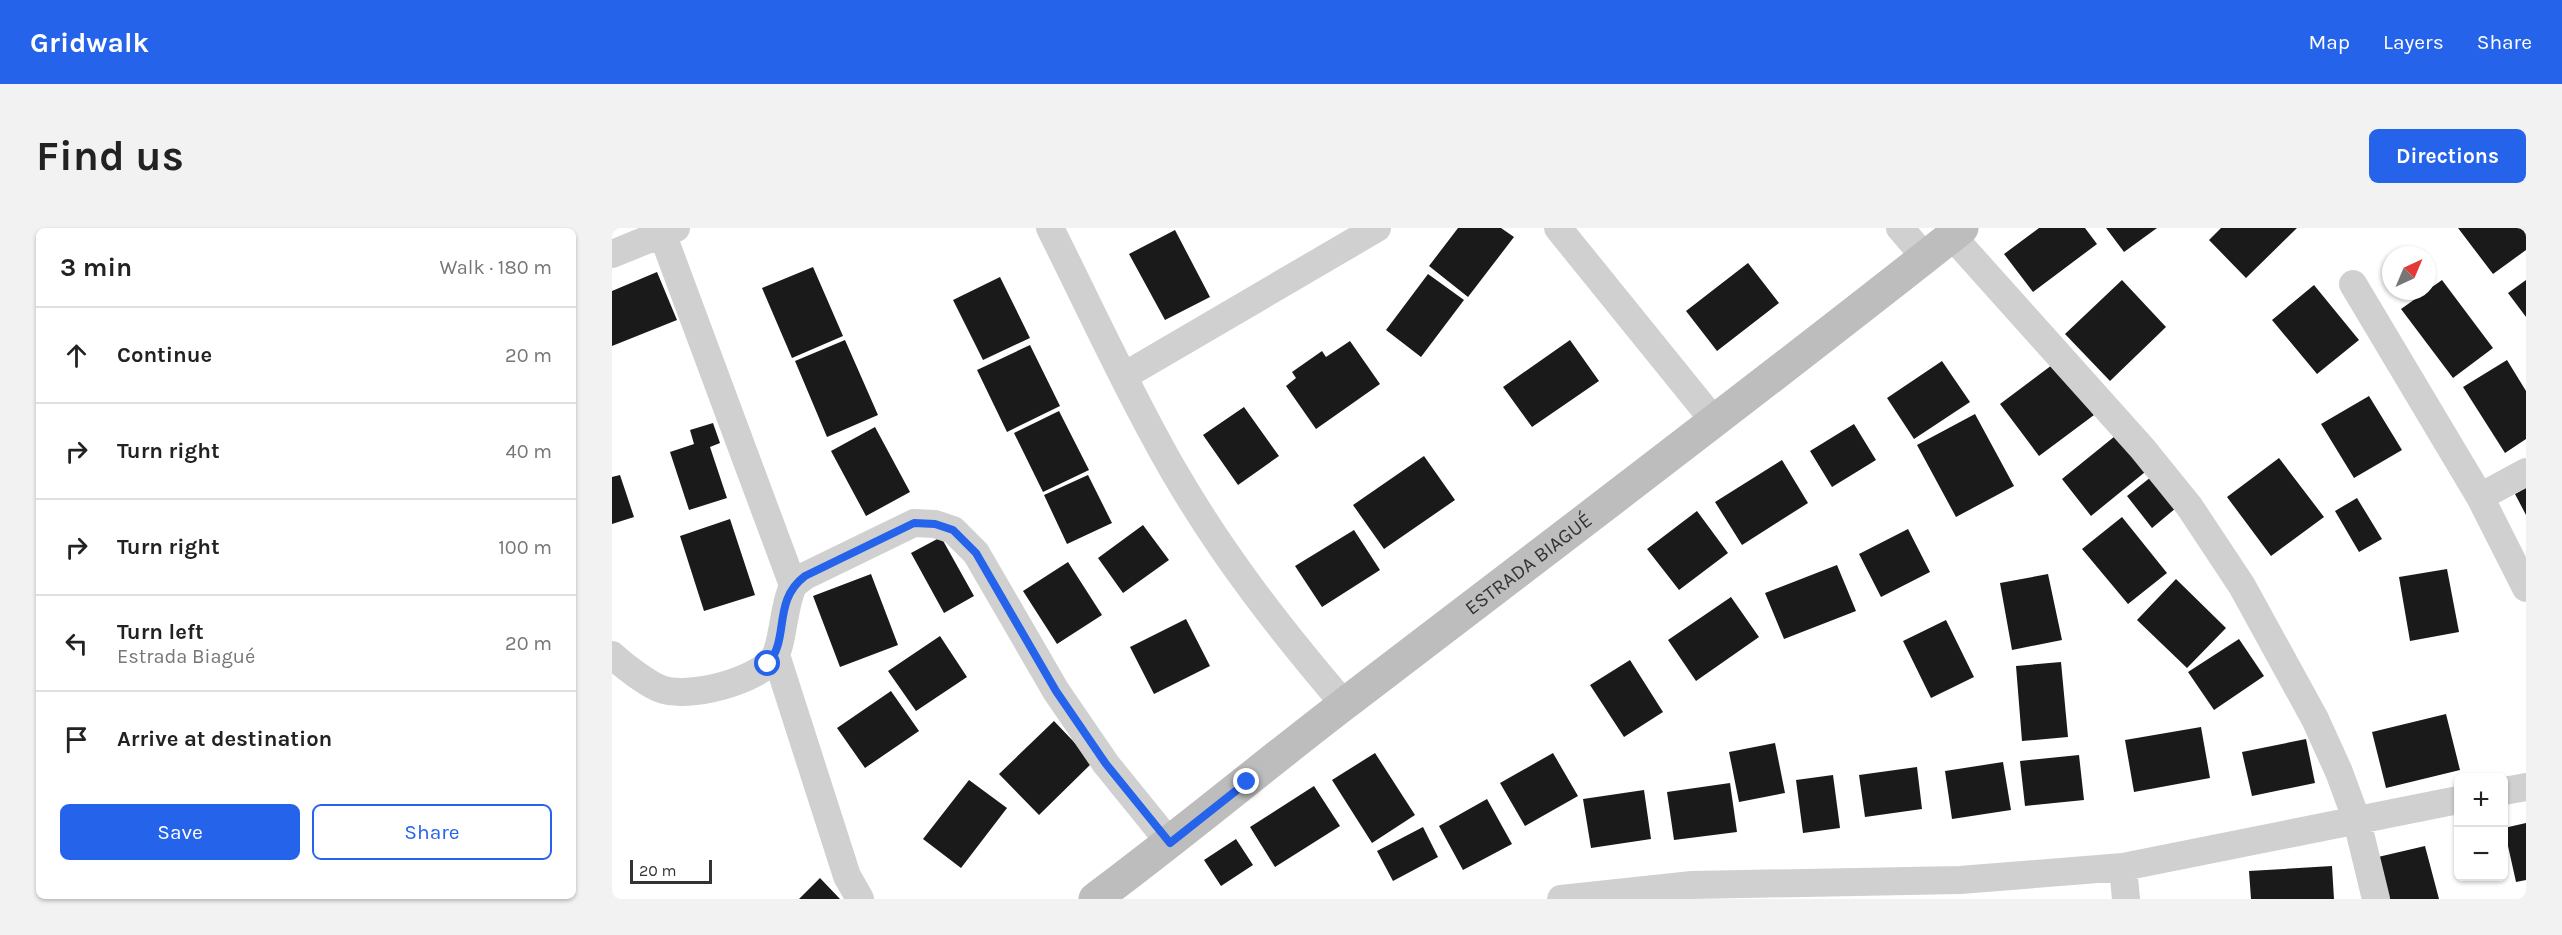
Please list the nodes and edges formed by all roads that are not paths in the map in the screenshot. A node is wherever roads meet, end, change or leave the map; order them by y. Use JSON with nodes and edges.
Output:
{"nodes":[{"id":1,"x":1050,"y":228,"type":"edge"},
{"id":2,"x":1377,"y":228,"type":"edge"},
{"id":3,"x":1558,"y":228,"type":"edge"},
{"id":4,"x":1900,"y":228,"type":"edge"},
{"id":5,"x":669,"y":231,"type":"edge"},
{"id":6,"x":1957,"y":232,"type":"edge"},
{"id":7,"x":612,"y":254,"type":"edge"},
{"id":8,"x":1924,"y":256,"type":"junction"},
{"id":9,"x":2353,"y":284,"type":"dead end"},
{"id":10,"x":1124,"y":376,"type":"junction"},
{"id":11,"x":1715,"y":422,"type":"junction"},
{"id":12,"x":2526,"y":472,"type":"edge"},
{"id":13,"x":2480,"y":497,"type":"junction"},
{"id":14,"x":794,"y":585,"type":"junction"},
{"id":15,"x":2526,"y":588,"type":"edge"},
{"id":16,"x":612,"y":655,"type":"edge"},
{"id":17,"x":776,"y":655,"type":"junction"},
{"id":18,"x":1344,"y":704,"type":"junction"},
{"id":19,"x":2526,"y":787,"type":"edge"},
{"id":20,"x":2508,"y":790,"type":"edge"},
{"id":21,"x":2454,"y":801,"type":"edge"},
{"id":22,"x":2357,"y":821,"type":"junction"},
{"id":23,"x":1170,"y":843,"type":"junction"},
{"id":24,"x":2122,"y":867,"type":"junction"},
{"id":25,"x":1629,"y":895,"type":"edge"},
{"id":26,"x":860,"y":899,"type":"edge"},
{"id":27,"x":1095,"y":899,"type":"edge"},
{"id":28,"x":1561,"y":899,"type":"edge"},
{"id":29,"x":2126,"y":899,"type":"edge"},
{"id":30,"x":2376,"y":899,"type":"edge"}],
"edges":[{"from":1,"to":10,"type":"street"},
{"from":2,"to":10,"type":"street"},
{"from":3,"to":11,"type":"street"},
{"from":4,"to":8,"type":"street"},
{"from":5,"to":7,"type":"street"},
{"from":5,"to":14,"type":"street"},
{"from":6,"to":8,"type":"main road","name":"ESTRADA BIAGUÉ"},
{"from":6,"to":22,"type":"street"},
{"from":8,"to":11,"type":"main road","name":"ESTRADA BIAGUÉ"},
{"from":9,"to":13,"type":"street"},
{"from":10,"to":18,"type":"street"},
{"from":11,"to":18,"type":"main road","name":"ESTRADA BIAGUÉ"},
{"from":12,"to":13,"type":"street"},
{"from":13,"to":15,"type":"street"},
{"from":14,"to":17,"type":"street"},
{"from":14,"to":23,"type":"street"},
{"from":16,"to":17,"type":"street"},
{"from":17,"to":26,"type":"street"},
{"from":18,"to":23,"type":"main road","name":"ESTRADA BIAGUÉ"},
{"from":19,"to":20,"type":"street"},
{"from":21,"to":22,"type":"street"},
{"from":22,"to":24,"type":"street"},
{"from":22,"to":30,"type":"street"},
{"from":23,"to":27,"type":"main road","name":"ESTRADA BIAGUÉ"},
{"from":24,"to":25,"type":"street"},
{"from":24,"to":29,"type":"street"},
{"from":25,"to":28,"type":"street"}]}
